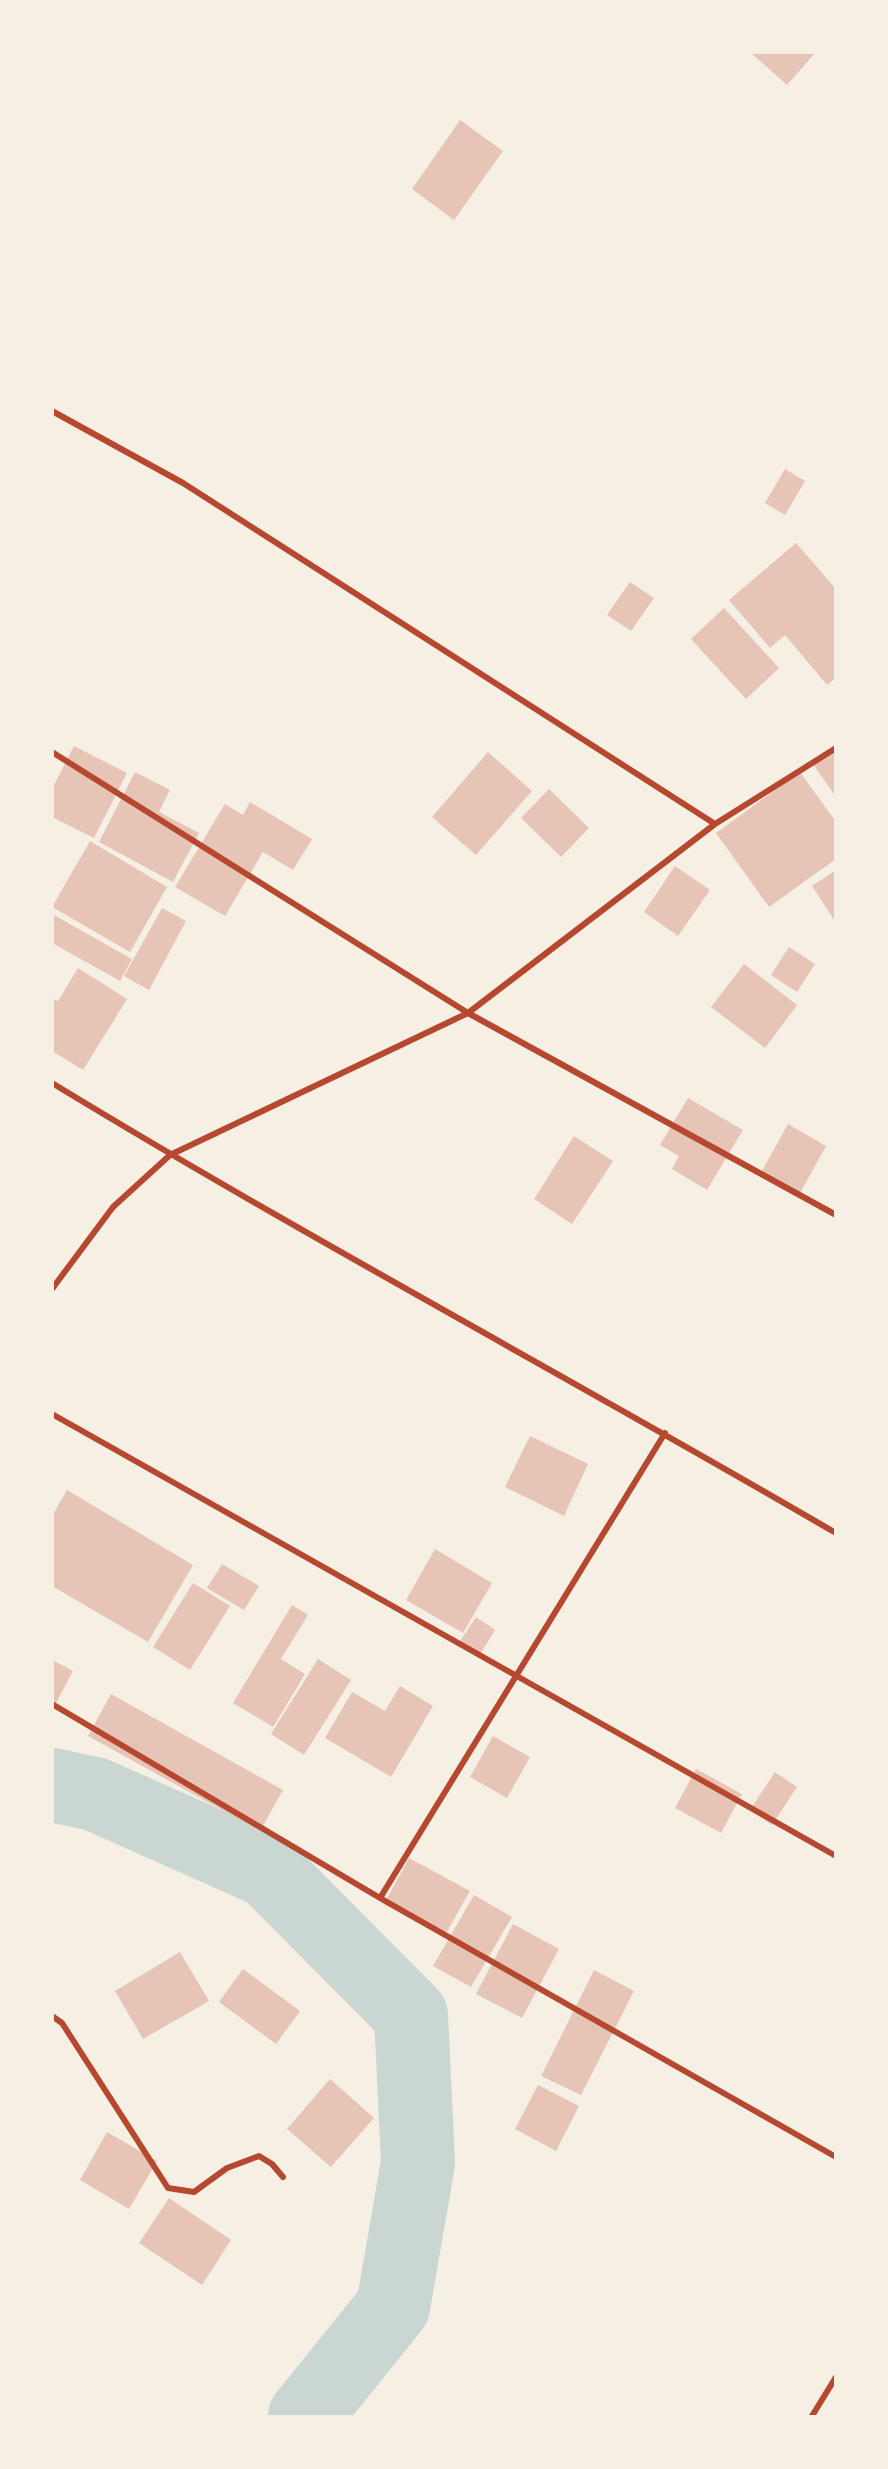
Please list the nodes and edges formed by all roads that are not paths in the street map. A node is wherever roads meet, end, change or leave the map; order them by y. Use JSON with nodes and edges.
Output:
{"nodes":[{"id":1,"x":52,"y":411,"type":"edge"},
{"id":2,"x":836,"y":748,"type":"edge"},
{"id":3,"x":52,"y":752,"type":"edge"},
{"id":4,"x":715,"y":824,"type":"junction"},
{"id":5,"x":468,"y":1013,"type":"junction"},
{"id":6,"x":52,"y":1083,"type":"edge"},
{"id":7,"x":170,"y":1155,"type":"junction"},
{"id":8,"x":836,"y":1215,"type":"edge"},
{"id":9,"x":52,"y":1289,"type":"edge"},
{"id":10,"x":52,"y":1414,"type":"edge"},
{"id":11,"x":665,"y":1433,"type":"junction"},
{"id":12,"x":836,"y":1533,"type":"edge"},
{"id":13,"x":516,"y":1675,"type":"junction"},
{"id":14,"x":52,"y":1704,"type":"edge"},
{"id":15,"x":836,"y":1856,"type":"edge"},
{"id":16,"x":380,"y":1898,"type":"junction"},
{"id":17,"x":52,"y":2016,"type":"edge"},
{"id":18,"x":836,"y":2157,"type":"edge"},
{"id":19,"x":283,"y":2177,"type":"dead end"},
{"id":20,"x":836,"y":2377,"type":"edge"},
{"id":21,"x":812,"y":2416,"type":"edge"}],
"edges":[{"from":1,"to":4,"type":"street"},
{"from":2,"to":4,"type":"street"},
{"from":3,"to":5,"type":"street"},
{"from":4,"to":5,"type":"street"},
{"from":5,"to":7,"type":"street"},
{"from":5,"to":8,"type":"street"},
{"from":6,"to":7,"type":"street"},
{"from":7,"to":9,"type":"street"},
{"from":7,"to":11,"type":"street"},
{"from":10,"to":13,"type":"street"},
{"from":11,"to":12,"type":"street"},
{"from":11,"to":13,"type":"street"},
{"from":13,"to":15,"type":"street"},
{"from":13,"to":16,"type":"street"},
{"from":14,"to":16,"type":"street"},
{"from":16,"to":18,"type":"street"},
{"from":17,"to":19,"type":"street"},
{"from":20,"to":21,"type":"street"}]}
